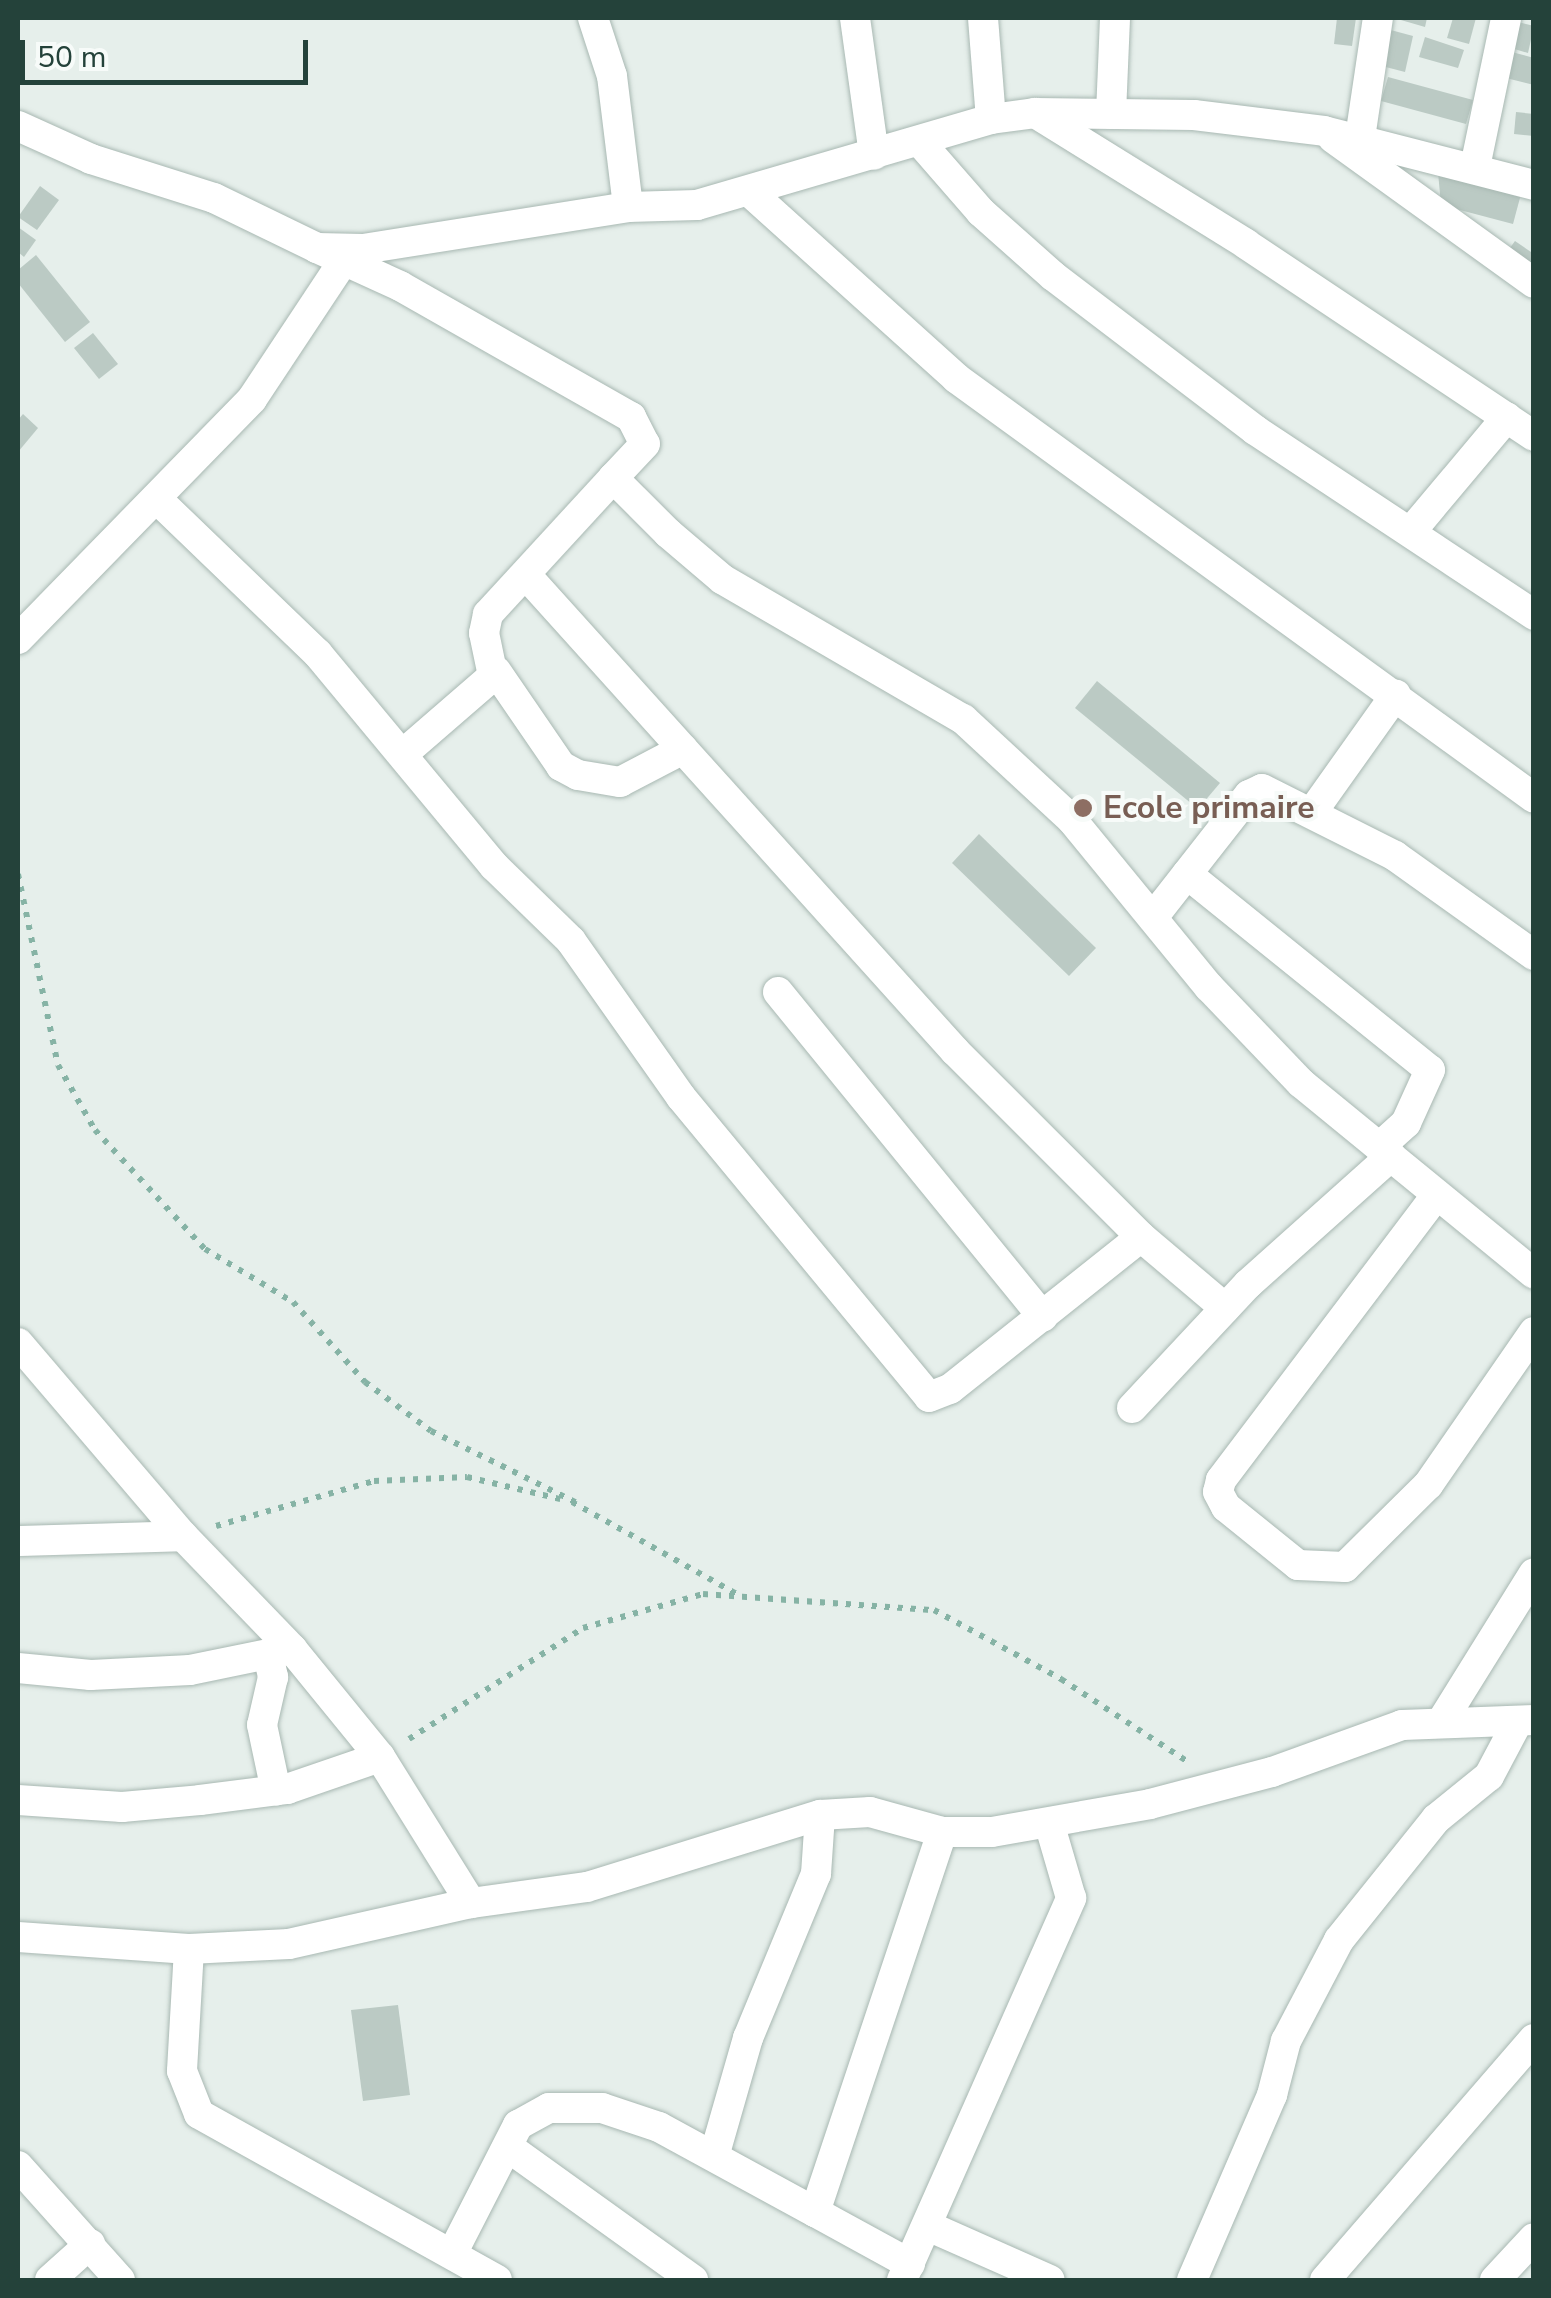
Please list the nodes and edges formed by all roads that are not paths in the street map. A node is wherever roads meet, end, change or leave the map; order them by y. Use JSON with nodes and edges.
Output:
{"nodes":[{"id":1,"x":593,"y":18,"type":"edge"},
{"id":2,"x":854,"y":18,"type":"edge"},
{"id":3,"x":983,"y":18,"type":"edge"},
{"id":4,"x":1115,"y":18,"type":"edge"},
{"id":5,"x":1378,"y":18,"type":"edge"},
{"id":6,"x":1506,"y":18,"type":"edge"},
{"id":7,"x":1035,"y":112,"type":"junction"},
{"id":8,"x":1110,"y":114,"type":"junction"},
{"id":9,"x":991,"y":119,"type":"junction"},
{"id":10,"x":18,"y":126,"type":"edge"},
{"id":11,"x":1324,"y":132,"type":"junction"},
{"id":12,"x":1360,"y":138,"type":"junction"},
{"id":13,"x":920,"y":142,"type":"junction"},
{"id":14,"x":874,"y":155,"type":"junction"},
{"id":15,"x":1475,"y":167,"type":"junction"},
{"id":16,"x":1534,"y":186,"type":"edge"},
{"id":17,"x":752,"y":194,"type":"junction"},
{"id":18,"x":628,"y":207,"type":"junction"},
{"id":19,"x":330,"y":254,"type":"junction"},
{"id":20,"x":1534,"y":282,"type":"edge"},
{"id":21,"x":1507,"y":417,"type":"junction"},
{"id":22,"x":1534,"y":436,"type":"edge"},
{"id":23,"x":614,"y":478,"type":"junction"},
{"id":24,"x":158,"y":500,"type":"junction"},
{"id":25,"x":1412,"y":529,"type":"junction"},
{"id":26,"x":526,"y":575,"type":"junction"},
{"id":27,"x":1534,"y":615,"type":"edge"},
{"id":28,"x":18,"y":639,"type":"edge"},
{"id":29,"x":496,"y":671,"type":"junction"},
{"id":30,"x":1396,"y":694,"type":"junction"},
{"id":31,"x":683,"y":749,"type":"junction"},
{"id":32,"x":404,"y":752,"type":"junction"},
{"id":33,"x":1534,"y":798,"type":"edge"},
{"id":34,"x":1313,"y":812,"type":"junction"},
{"id":35,"x":1187,"y":874,"type":"junction"},
{"id":36,"x":1154,"y":916,"type":"junction"},
{"id":37,"x":1534,"y":955,"type":"edge"},
{"id":38,"x":778,"y":992,"type":"dead end"},
{"id":39,"x":1385,"y":1151,"type":"junction"},
{"id":40,"x":1436,"y":1197,"type":"junction"},
{"id":41,"x":1141,"y":1237,"type":"junction"},
{"id":42,"x":1534,"y":1274,"type":"edge"},
{"id":43,"x":1224,"y":1308,"type":"junction"},
{"id":44,"x":1044,"y":1317,"type":"junction"},
{"id":45,"x":1534,"y":1332,"type":"edge"},
{"id":46,"x":18,"y":1343,"type":"edge"},
{"id":47,"x":1132,"y":1408,"type":"dead end"},
{"id":48,"x":182,"y":1536,"type":"junction"},
{"id":49,"x":18,"y":1541,"type":"edge"},
{"id":50,"x":1534,"y":1573,"type":"edge"},
{"id":51,"x":280,"y":1652,"type":"junction"},
{"id":52,"x":18,"y":1668,"type":"edge"},
{"id":53,"x":1442,"y":1721,"type":"junction"},
{"id":54,"x":1524,"y":1722,"type":"edge"},
{"id":55,"x":380,"y":1757,"type":"junction"},
{"id":56,"x":276,"y":1791,"type":"junction"},
{"id":57,"x":18,"y":1800,"type":"edge"},
{"id":58,"x":820,"y":1814,"type":"junction"},
{"id":59,"x":1049,"y":1823,"type":"junction"},
{"id":60,"x":942,"y":1832,"type":"junction"},
{"id":61,"x":470,"y":1903,"type":"junction"},
{"id":62,"x":18,"y":1937,"type":"edge"},
{"id":63,"x":189,"y":1949,"type":"junction"},
{"id":64,"x":1534,"y":2039,"type":"edge"},
{"id":65,"x":508,"y":2147,"type":"junction"},
{"id":66,"x":715,"y":2153,"type":"junction"},
{"id":67,"x":18,"y":2166,"type":"edge"},
{"id":68,"x":815,"y":2212,"type":"junction"},
{"id":69,"x":928,"y":2226,"type":"junction"},
{"id":70,"x":1534,"y":2238,"type":"edge"},
{"id":71,"x":90,"y":2244,"type":"junction"},
{"id":72,"x":453,"y":2252,"type":"junction"},
{"id":73,"x":906,"y":2272,"type":"edge"},
{"id":74,"x":1499,"y":2279,"type":"edge"},
{"id":75,"x":50,"y":2280,"type":"edge"},
{"id":76,"x":120,"y":2280,"type":"edge"},
{"id":77,"x":497,"y":2280,"type":"edge"},
{"id":78,"x":692,"y":2280,"type":"edge"},
{"id":79,"x":1050,"y":2280,"type":"edge"},
{"id":80,"x":1192,"y":2280,"type":"edge"},
{"id":81,"x":1325,"y":2280,"type":"edge"}],
"edges":[{"from":1,"to":18,"type":"street"},
{"from":2,"to":14,"type":"street"},
{"from":3,"to":9,"type":"street"},
{"from":4,"to":8,"type":"street"},
{"from":5,"to":12,"type":"street"},
{"from":6,"to":15,"type":"street"},
{"from":7,"to":8,"type":"street"},
{"from":7,"to":9,"type":"street"},
{"from":7,"to":21,"type":"street"},
{"from":8,"to":11,"type":"street"},
{"from":9,"to":13,"type":"street"},
{"from":10,"to":19,"type":"street"},
{"from":11,"to":12,"type":"street"},
{"from":11,"to":20,"type":"street"},
{"from":12,"to":15,"type":"street"},
{"from":13,"to":14,"type":"street"},
{"from":13,"to":25,"type":"street"},
{"from":14,"to":17,"type":"street"},
{"from":15,"to":16,"type":"street"},
{"from":17,"to":18,"type":"street"},
{"from":17,"to":30,"type":"street"},
{"from":18,"to":19,"type":"street"},
{"from":19,"to":23,"type":"street"},
{"from":19,"to":24,"type":"street"},
{"from":21,"to":22,"type":"street"},
{"from":21,"to":25,"type":"street"},
{"from":23,"to":26,"type":"street"},
{"from":23,"to":36,"type":"street"},
{"from":24,"to":28,"type":"street"},
{"from":24,"to":32,"type":"street"},
{"from":25,"to":27,"type":"street"},
{"from":26,"to":29,"type":"street"},
{"from":26,"to":31,"type":"street"},
{"from":29,"to":31,"type":"street"},
{"from":29,"to":32,"type":"street"},
{"from":30,"to":33,"type":"street"},
{"from":30,"to":34,"type":"street"},
{"from":31,"to":41,"type":"street"},
{"from":32,"to":44,"type":"street"},
{"from":34,"to":35,"type":"street"},
{"from":34,"to":37,"type":"street"},
{"from":35,"to":36,"type":"street"},
{"from":35,"to":39,"type":"street"},
{"from":36,"to":39,"type":"street"},
{"from":38,"to":44,"type":"street"},
{"from":39,"to":40,"type":"street"},
{"from":39,"to":43,"type":"street"},
{"from":40,"to":42,"type":"street"},
{"from":40,"to":45,"type":"street"},
{"from":41,"to":43,"type":"street"},
{"from":41,"to":44,"type":"street"},
{"from":43,"to":47,"type":"street"},
{"from":46,"to":48,"type":"street"},
{"from":48,"to":49,"type":"street"},
{"from":48,"to":51,"type":"street"},
{"from":50,"to":53,"type":"street"},
{"from":51,"to":52,"type":"street"},
{"from":51,"to":55,"type":"street"},
{"from":51,"to":56,"type":"street"},
{"from":53,"to":54,"type":"street"},
{"from":53,"to":59,"type":"street"},
{"from":54,"to":80,"type":"street"},
{"from":55,"to":56,"type":"street"},
{"from":55,"to":61,"type":"street"},
{"from":56,"to":57,"type":"street"},
{"from":58,"to":60,"type":"street"},
{"from":58,"to":61,"type":"street"},
{"from":58,"to":66,"type":"street"},
{"from":59,"to":60,"type":"street"},
{"from":59,"to":69,"type":"street"},
{"from":60,"to":68,"type":"street"},
{"from":61,"to":63,"type":"street"},
{"from":62,"to":63,"type":"street"},
{"from":63,"to":72,"type":"street"},
{"from":64,"to":81,"type":"street"},
{"from":65,"to":66,"type":"street"},
{"from":65,"to":72,"type":"street"},
{"from":65,"to":78,"type":"street"},
{"from":66,"to":68,"type":"street"},
{"from":67,"to":71,"type":"street"},
{"from":68,"to":73,"type":"street"},
{"from":69,"to":73,"type":"street"},
{"from":69,"to":79,"type":"street"},
{"from":70,"to":74,"type":"street"},
{"from":71,"to":75,"type":"street"},
{"from":71,"to":76,"type":"street"},
{"from":72,"to":77,"type":"street"}]}
